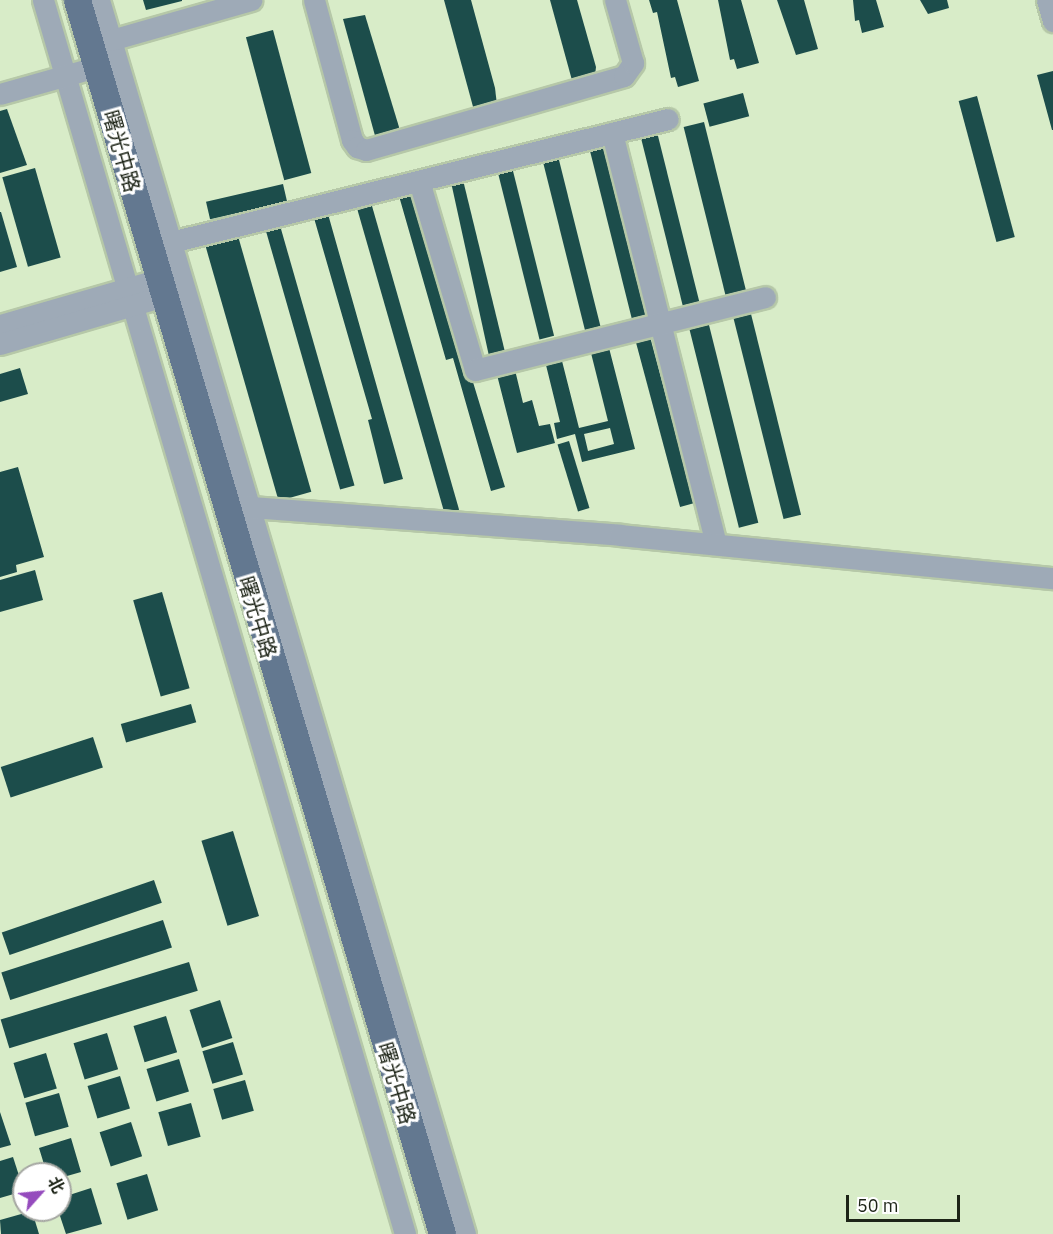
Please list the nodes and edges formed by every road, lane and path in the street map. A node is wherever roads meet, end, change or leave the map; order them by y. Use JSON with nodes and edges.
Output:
{"nodes":[{"id":1,"x":43,"y":0,"type":"edge"},
{"id":2,"x":61,"y":0,"type":"edge"},
{"id":3,"x":77,"y":0,"type":"edge"},
{"id":4,"x":99,"y":0,"type":"edge"},
{"id":5,"x":251,"y":0,"type":"edge"},
{"id":6,"x":314,"y":0,"type":"edge"},
{"id":7,"x":615,"y":0,"type":"edge"},
{"id":8,"x":1047,"y":0,"type":"edge"},
{"id":9,"x":1053,"y":21,"type":"edge"},
{"id":10,"x":111,"y":40,"type":"junction"},
{"id":11,"x":73,"y":74,"type":"junction"},
{"id":12,"x":0,"y":94,"type":"edge"},
{"id":13,"x":668,"y":119,"type":"dead end"},
{"id":14,"x":612,"y":133,"type":"junction"},
{"id":15,"x":419,"y":181,"type":"junction"},
{"id":16,"x":161,"y":245,"type":"junction"},
{"id":17,"x":146,"y":292,"type":"junction"},
{"id":18,"x":765,"y":297,"type":"dead end"},
{"id":19,"x":660,"y":324,"type":"junction"},
{"id":20,"x":0,"y":325,"type":"edge"},
{"id":21,"x":0,"y":344,"type":"edge"},
{"id":22,"x":238,"y":506,"type":"junction"},
{"id":23,"x":716,"y":544,"type":"junction"},
{"id":24,"x":1053,"y":578,"type":"edge"},
{"id":25,"x":405,"y":1234,"type":"edge"},
{"id":26,"x":425,"y":1234,"type":"edge"},
{"id":27,"x":442,"y":1234,"type":"edge"},
{"id":28,"x":465,"y":1234,"type":"edge"}],
"edges":[{"from":1,"to":11,"type":"street"},
{"from":2,"to":11,"type":"main road","name":"曙光中路"},
{"from":3,"to":16,"type":"main road","name":"曙光中路"},
{"from":4,"to":10,"type":"street"},
{"from":5,"to":10,"type":"street"},
{"from":6,"to":7,"type":"street"},
{"from":8,"to":9,"type":"street"},
{"from":10,"to":16,"type":"street"},
{"from":11,"to":12,"type":"street"},
{"from":11,"to":17,"type":"main road","name":"曙光中路"},
{"from":13,"to":14,"type":"street"},
{"from":14,"to":15,"type":"street"},
{"from":14,"to":19,"type":"street"},
{"from":15,"to":16,"type":"street"},
{"from":15,"to":19,"type":"street"},
{"from":16,"to":17,"type":"main road","name":"曙光中路"},
{"from":16,"to":22,"type":"street"},
{"from":17,"to":20,"type":"street"},
{"from":17,"to":21,"type":"street"},
{"from":17,"to":22,"type":"main road","name":"曙光中路"},
{"from":17,"to":25,"type":"street"},
{"from":17,"to":26,"type":"main road","name":"曙光中路"},
{"from":18,"to":19,"type":"street"},
{"from":19,"to":23,"type":"street"},
{"from":22,"to":23,"type":"street"},
{"from":22,"to":27,"type":"main road","name":"曙光中路"},
{"from":22,"to":28,"type":"street"},
{"from":23,"to":24,"type":"street"}]}
